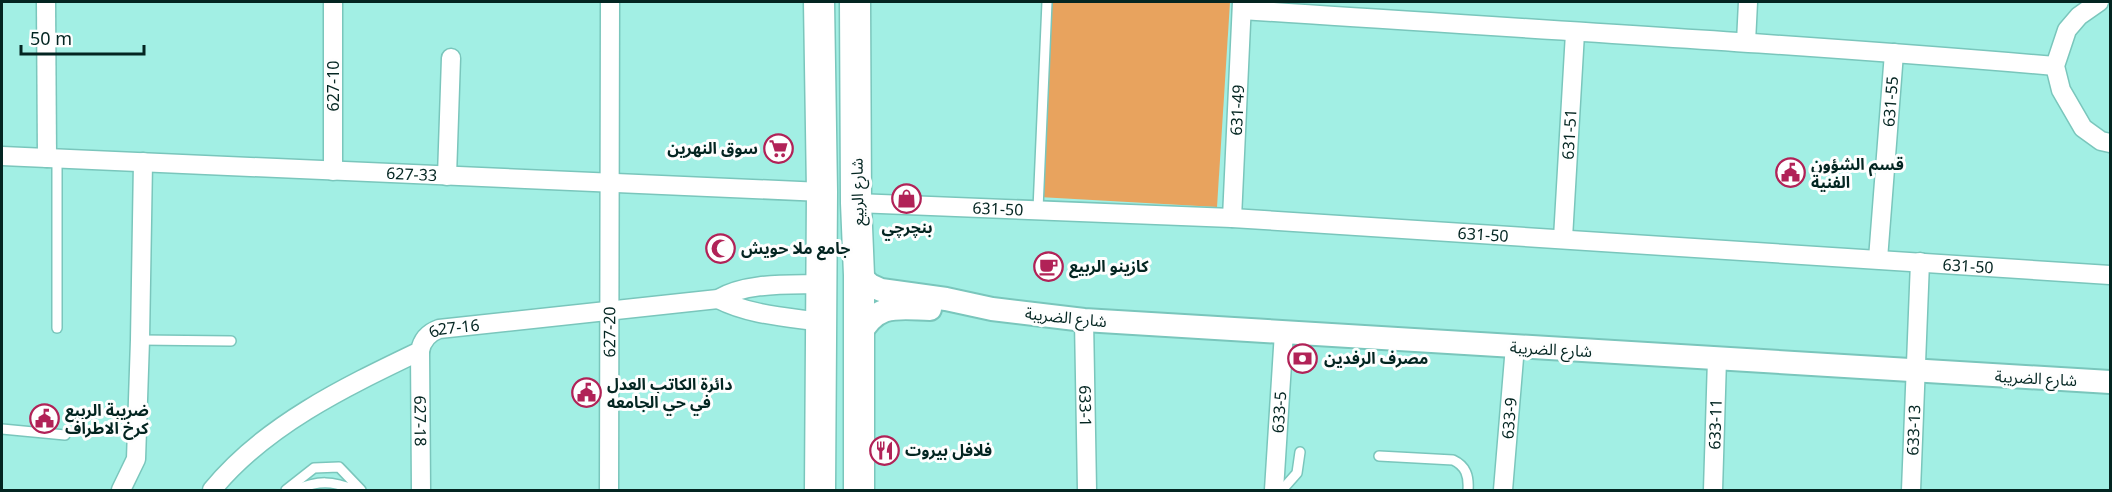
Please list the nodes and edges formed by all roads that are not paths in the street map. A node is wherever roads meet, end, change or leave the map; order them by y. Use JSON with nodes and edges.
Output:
{"nodes":[{"id":1,"x":46,"y":2,"type":"edge"},
{"id":2,"x":333,"y":2,"type":"edge"},
{"id":3,"x":610,"y":2,"type":"edge"},
{"id":4,"x":819,"y":2,"type":"edge"},
{"id":5,"x":855,"y":2,"type":"edge"},
{"id":6,"x":1047,"y":2,"type":"edge"},
{"id":7,"x":1748,"y":2,"type":"edge"},
{"id":8,"x":2099,"y":2,"type":"edge"},
{"id":9,"x":1242,"y":6,"type":"edge"},
{"id":10,"x":1575,"y":33,"type":"junction"},
{"id":11,"x":1746,"y":42,"type":"junction"},
{"id":12,"x":1893,"y":53,"type":"junction"},
{"id":13,"x":452,"y":58,"type":"dead end"},
{"id":14,"x":2055,"y":66,"type":"junction"},
{"id":15,"x":2110,"y":143,"type":"edge"},
{"id":16,"x":2,"y":156,"type":"edge"},
{"id":17,"x":52,"y":158,"type":"junction"},
{"id":18,"x":142,"y":162,"type":"junction"},
{"id":19,"x":333,"y":171,"type":"junction"},
{"id":20,"x":447,"y":176,"type":"junction"},
{"id":21,"x":610,"y":183,"type":"junction"},
{"id":22,"x":822,"y":192,"type":"junction"},
{"id":23,"x":856,"y":203,"type":"junction"},
{"id":24,"x":1038,"y":209,"type":"junction"},
{"id":25,"x":1232,"y":218,"type":"junction"},
{"id":26,"x":1563,"y":238,"type":"junction"},
{"id":27,"x":1878,"y":259,"type":"junction"},
{"id":28,"x":1920,"y":262,"type":"junction"},
{"id":29,"x":859,"y":275,"type":"junction"},
{"id":30,"x":2110,"y":275,"type":"edge"},
{"id":31,"x":821,"y":284,"type":"junction"},
{"id":32,"x":718,"y":299,"type":"junction"},
{"id":33,"x":992,"y":309,"type":"junction"},
{"id":34,"x":609,"y":310,"type":"junction"},
{"id":35,"x":1084,"y":320,"type":"junction"},
{"id":36,"x":821,"y":322,"type":"junction"},
{"id":37,"x":57,"y":328,"type":"dead end"},
{"id":38,"x":1284,"y":332,"type":"junction"},
{"id":39,"x":859,"y":336,"type":"junction"},
{"id":40,"x":140,"y":340,"type":"junction"},
{"id":41,"x":231,"y":341,"type":"dead end"},
{"id":42,"x":1515,"y":346,"type":"junction"},
{"id":43,"x":420,"y":351,"type":"junction"},
{"id":44,"x":1717,"y":359,"type":"junction"},
{"id":45,"x":1916,"y":370,"type":"junction"},
{"id":46,"x":2110,"y":382,"type":"edge"},
{"id":47,"x":2,"y":429,"type":"edge"},
{"id":48,"x":65,"y":435,"type":"dead end"},
{"id":49,"x":1300,"y":452,"type":"dead end"},
{"id":50,"x":1379,"y":456,"type":"dead end"},
{"id":51,"x":121,"y":490,"type":"edge"},
{"id":52,"x":212,"y":490,"type":"edge"},
{"id":53,"x":286,"y":490,"type":"edge"},
{"id":54,"x":296,"y":490,"type":"edge"},
{"id":55,"x":355,"y":490,"type":"edge"},
{"id":56,"x":361,"y":490,"type":"edge"},
{"id":57,"x":421,"y":490,"type":"edge"},
{"id":58,"x":609,"y":490,"type":"edge"},
{"id":59,"x":820,"y":490,"type":"edge"},
{"id":60,"x":859,"y":490,"type":"edge"},
{"id":61,"x":1087,"y":490,"type":"edge"},
{"id":62,"x":1274,"y":490,"type":"edge"},
{"id":63,"x":1282,"y":490,"type":"edge"},
{"id":64,"x":1468,"y":490,"type":"edge"},
{"id":65,"x":1503,"y":490,"type":"edge"},
{"id":66,"x":1713,"y":490,"type":"edge"},
{"id":67,"x":1911,"y":490,"type":"edge"}],
"edges":[{"from":1,"to":17,"type":"street"},
{"from":2,"to":19,"type":"street","name":"627-10"},
{"from":3,"to":21,"type":"street","name":"627-20"},
{"from":4,"to":22,"type":"main road"},
{"from":5,"to":23,"type":"main road","name":"شارع الربيع"},
{"from":6,"to":24,"type":"lane"},
{"from":7,"to":11,"type":"street"},
{"from":8,"to":14,"type":"street"},
{"from":9,"to":10,"type":"street"},
{"from":9,"to":25,"type":"street","name":"631-49"},
{"from":10,"to":11,"type":"street"},
{"from":10,"to":26,"type":"street","name":"631-51"},
{"from":11,"to":12,"type":"street"},
{"from":12,"to":14,"type":"street"},
{"from":12,"to":27,"type":"street","name":"631-55"},
{"from":13,"to":20,"type":"street"},
{"from":14,"to":15,"type":"street"},
{"from":16,"to":17,"type":"street","name":"627-33"},
{"from":17,"to":18,"type":"street","name":"627-33"},
{"from":17,"to":37,"type":"lane"},
{"from":18,"to":19,"type":"street","name":"627-33"},
{"from":18,"to":40,"type":"street"},
{"from":19,"to":20,"type":"street","name":"627-33"},
{"from":20,"to":21,"type":"street","name":"627-33"},
{"from":21,"to":22,"type":"street","name":"627-33"},
{"from":21,"to":34,"type":"street","name":"627-20"},
{"from":22,"to":31,"type":"main road"},
{"from":23,"to":24,"type":"street","name":"631-50"},
{"from":23,"to":29,"type":"main road","name":"شارع الربيع"},
{"from":24,"to":25,"type":"street","name":"631-50"},
{"from":25,"to":26,"type":"street","name":"631-50"},
{"from":26,"to":27,"type":"street","name":"631-50"},
{"from":27,"to":28,"type":"street","name":"631-50"},
{"from":28,"to":30,"type":"street","name":"631-50"},
{"from":28,"to":45,"type":"street","name":"633-13"},
{"from":29,"to":33,"type":"street","name":"شارع الضريبة"},
{"from":29,"to":39,"type":"main road","name":"شارع الربيع"},
{"from":31,"to":32,"type":"street","name":"627-16"},
{"from":31,"to":36,"type":"main road"},
{"from":32,"to":34,"type":"street","name":"627-16"},
{"from":32,"to":36,"type":"street","name":"627-16"},
{"from":33,"to":35,"type":"street","name":"شارع الضريبة"},
{"from":33,"to":39,"type":"street","name":"شارع الضريبة"},
{"from":34,"to":43,"type":"street","name":"627-16"},
{"from":34,"to":58,"type":"street","name":"627-20"},
{"from":35,"to":38,"type":"street","name":"شارع الضريبة"},
{"from":35,"to":61,"type":"street","name":"633-1"},
{"from":36,"to":59,"type":"main road"},
{"from":38,"to":42,"type":"street","name":"شارع الضريبة"},
{"from":38,"to":62,"type":"street","name":"633-5"},
{"from":39,"to":60,"type":"main road","name":"شارع الربيع"},
{"from":40,"to":41,"type":"lane"},
{"from":40,"to":51,"type":"street"},
{"from":42,"to":44,"type":"street","name":"شارع الضريبة"},
{"from":42,"to":65,"type":"street","name":"633-9"},
{"from":43,"to":52,"type":"street","name":"627-16"},
{"from":43,"to":57,"type":"street","name":"627-18"},
{"from":44,"to":45,"type":"street","name":"شارع الضريبة"},
{"from":44,"to":66,"type":"street","name":"633-11"},
{"from":45,"to":46,"type":"street","name":"شارع الضريبة"},
{"from":45,"to":67,"type":"street","name":"633-13"},
{"from":47,"to":48,"type":"lane"},
{"from":49,"to":63,"type":"lane"},
{"from":50,"to":64,"type":"lane"},
{"from":53,"to":56,"type":"lane"},
{"from":54,"to":55,"type":"lane"}]}
